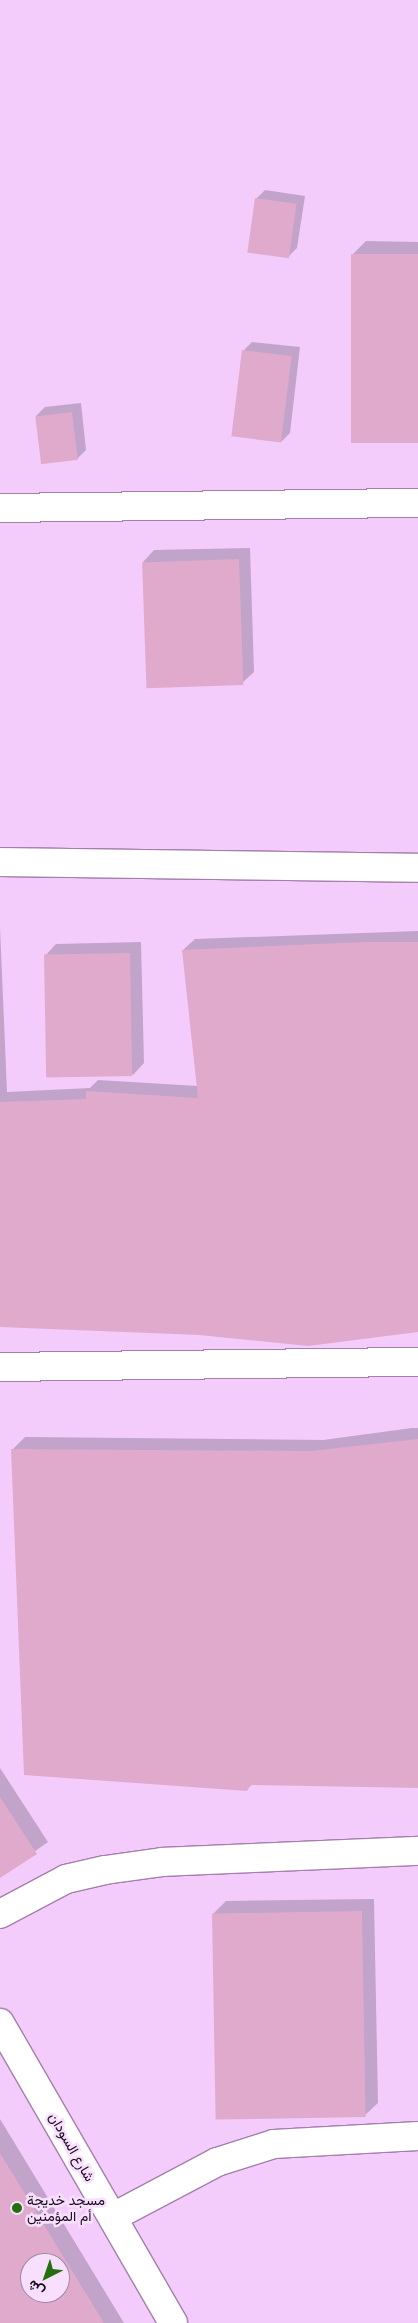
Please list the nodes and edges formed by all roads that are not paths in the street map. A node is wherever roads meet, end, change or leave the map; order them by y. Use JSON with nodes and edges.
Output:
{"nodes":[{"id":1,"x":418,"y":503,"type":"edge"},
{"id":2,"x":0,"y":508,"type":"edge"},
{"id":3,"x":0,"y":862,"type":"edge"},
{"id":4,"x":418,"y":868,"type":"edge"},
{"id":5,"x":418,"y":1362,"type":"edge"},
{"id":6,"x":0,"y":1366,"type":"edge"},
{"id":7,"x":418,"y":1851,"type":"edge"},
{"id":8,"x":0,"y":1914,"type":"edge"},
{"id":9,"x":0,"y":2023,"type":"edge"},
{"id":10,"x":418,"y":2136,"type":"edge"},
{"id":11,"x":113,"y":2217,"type":"junction"},
{"id":12,"x":174,"y":2323,"type":"edge"}],
"edges":[{"from":1,"to":2,"type":"street"},
{"from":3,"to":4,"type":"street"},
{"from":5,"to":6,"type":"street"},
{"from":7,"to":8,"type":"street"},
{"from":9,"to":11,"type":"street","name":"شارع السودان"},
{"from":10,"to":11,"type":"street"},
{"from":11,"to":12,"type":"street","name":"شارع السودان"}]}
